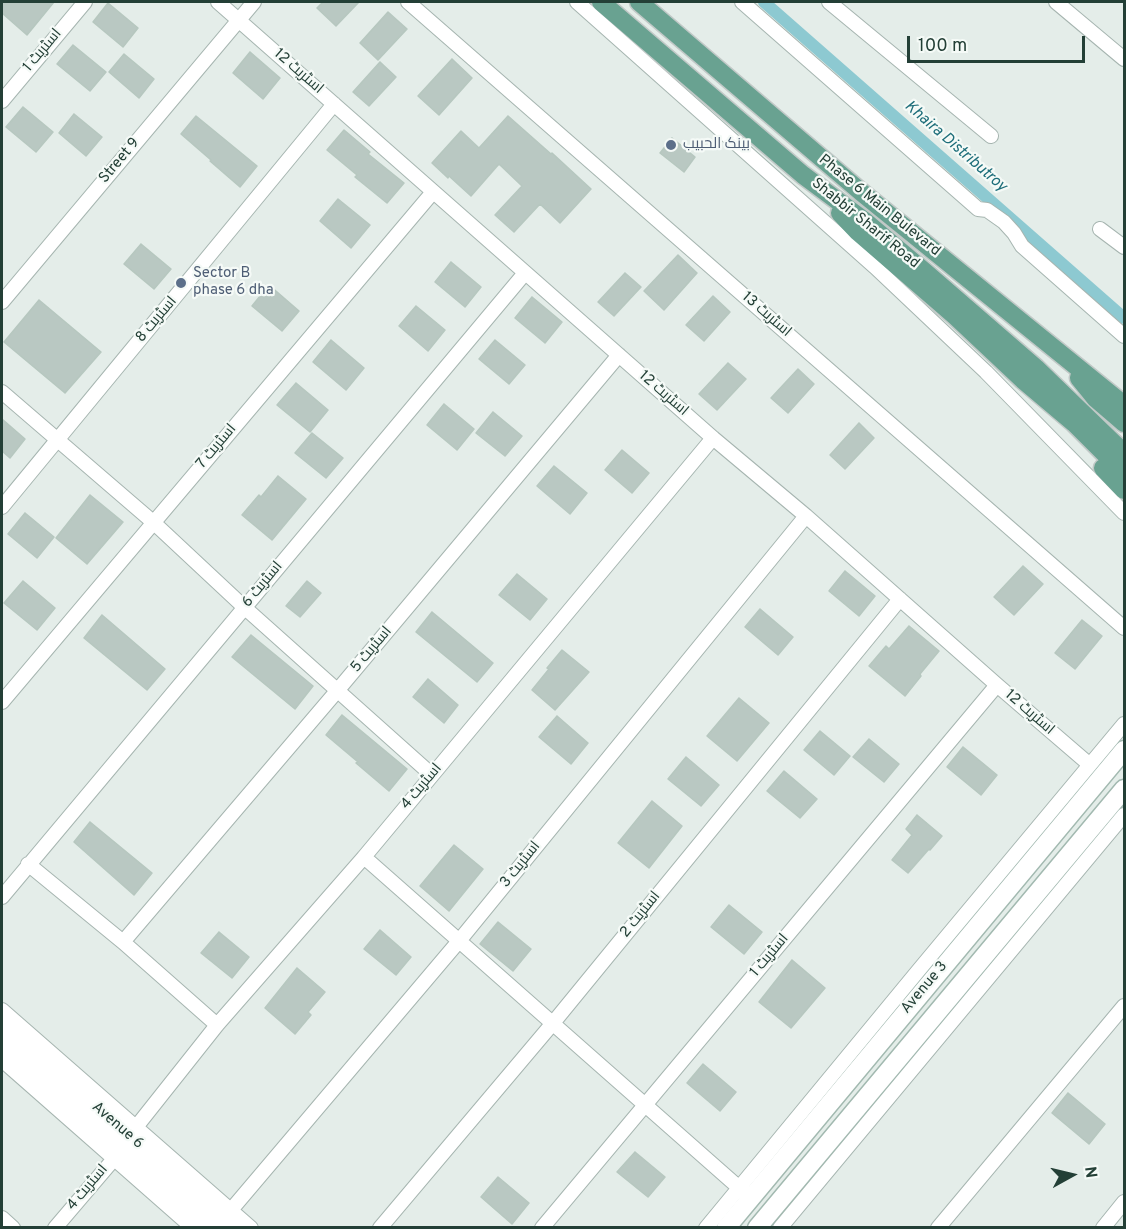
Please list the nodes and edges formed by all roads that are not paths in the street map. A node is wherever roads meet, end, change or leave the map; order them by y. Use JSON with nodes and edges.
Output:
{"nodes":[{"id":1,"x":85,"y":2,"type":"edge"},
{"id":2,"x":218,"y":2,"type":"edge"},
{"id":3,"x":408,"y":2,"type":"edge"},
{"id":4,"x":577,"y":2,"type":"edge"},
{"id":5,"x":601,"y":2,"type":"edge"},
{"id":6,"x":639,"y":2,"type":"edge"},
{"id":7,"x":742,"y":2,"type":"edge"},
{"id":8,"x":829,"y":2,"type":"edge"},
{"id":9,"x":1056,"y":2,"type":"edge"},
{"id":10,"x":248,"y":4,"type":"edge"},
{"id":11,"x":238,"y":20,"type":"junction"},
{"id":12,"x":1125,"y":59,"type":"edge"},
{"id":13,"x":2,"y":101,"type":"edge"},
{"id":14,"x":334,"y":105,"type":"junction"},
{"id":15,"x":991,"y":136,"type":"dead end"},
{"id":16,"x":803,"y":175,"type":"junction"},
{"id":17,"x":433,"y":192,"type":"junction"},
{"id":18,"x":1100,"y":229,"type":"dead end"},
{"id":19,"x":1125,"y":247,"type":"edge"},
{"id":20,"x":525,"y":273,"type":"junction"},
{"id":21,"x":2,"y":302,"type":"edge"},
{"id":22,"x":1125,"y":336,"type":"edge"},
{"id":23,"x":1055,"y":349,"type":"junction"},
{"id":24,"x":619,"y":356,"type":"junction"},
{"id":25,"x":1023,"y":380,"type":"junction"},
{"id":26,"x":2,"y":392,"type":"edge"},
{"id":27,"x":1125,"y":405,"type":"edge"},
{"id":28,"x":1125,"y":423,"type":"edge"},
{"id":29,"x":714,"y":438,"type":"junction"},
{"id":30,"x":57,"y":441,"type":"junction"},
{"id":31,"x":1125,"y":453,"type":"edge"},
{"id":32,"x":1125,"y":473,"type":"edge"},
{"id":33,"x":1125,"y":490,"type":"edge"},
{"id":34,"x":2,"y":507,"type":"edge"},
{"id":35,"x":1125,"y":513,"type":"edge"},
{"id":36,"x":806,"y":516,"type":"junction"},
{"id":37,"x":153,"y":522,"type":"junction"},
{"id":38,"x":900,"y":599,"type":"junction"},
{"id":39,"x":244,"y":608,"type":"junction"},
{"id":40,"x":1125,"y":627,"type":"edge"},
{"id":41,"x":997,"y":685,"type":"junction"},
{"id":42,"x":337,"y":691,"type":"junction"},
{"id":43,"x":2,"y":702,"type":"edge"},
{"id":44,"x":1125,"y":724,"type":"edge"},
{"id":45,"x":1125,"y":750,"type":"edge"},
{"id":46,"x":1090,"y":765,"type":"junction"},
{"id":47,"x":432,"y":775,"type":"junction"},
{"id":48,"x":1125,"y":789,"type":"edge"},
{"id":49,"x":1125,"y":815,"type":"edge"},
{"id":50,"x":364,"y":857,"type":"junction"},
{"id":51,"x":28,"y":864,"type":"junction"},
{"id":52,"x":2,"y":897,"type":"edge"},
{"id":53,"x":459,"y":941,"type":"junction"},
{"id":54,"x":123,"y":942,"type":"junction"},
{"id":55,"x":1125,"y":1006,"type":"edge"},
{"id":56,"x":2,"y":1010,"type":"edge"},
{"id":57,"x":553,"y":1023,"type":"junction"},
{"id":58,"x":217,"y":1025,"type":"junction"},
{"id":59,"x":2,"y":1026,"type":"edge"},
{"id":60,"x":2,"y":1043,"type":"edge"},
{"id":61,"x":2,"y":1060,"type":"edge"},
{"id":62,"x":645,"y":1104,"type":"junction"},
{"id":63,"x":126,"y":1142,"type":"junction"},
{"id":64,"x":745,"y":1194,"type":"junction"},
{"id":65,"x":1125,"y":1202,"type":"edge"},
{"id":66,"x":2,"y":1218,"type":"edge"},
{"id":67,"x":232,"y":1219,"type":"edge"},
{"id":68,"x":945,"y":1225,"type":"edge"},
{"id":69,"x":13,"y":1227,"type":"edge"},
{"id":70,"x":55,"y":1227,"type":"edge"},
{"id":71,"x":194,"y":1227,"type":"edge"},
{"id":72,"x":211,"y":1227,"type":"edge"},
{"id":73,"x":251,"y":1227,"type":"edge"},
{"id":74,"x":380,"y":1227,"type":"edge"},
{"id":75,"x":542,"y":1227,"type":"edge"},
{"id":76,"x":706,"y":1227,"type":"edge"},
{"id":77,"x":726,"y":1227,"type":"edge"},
{"id":78,"x":757,"y":1227,"type":"edge"},
{"id":79,"x":780,"y":1227,"type":"edge"},
{"id":80,"x":1103,"y":1227,"type":"edge"}],
"edges":[{"from":1,"to":13,"type":"street","name":"اسٹریٹ 1"},
{"from":2,"to":11,"type":"street","name":"اسٹریٹ 12"},
{"from":3,"to":40,"type":"street","name":"اسٹریٹ 13"},
{"from":4,"to":35,"type":"street"},
{"from":5,"to":16,"type":"main road","name":"Shabbir Sharif Road"},
{"from":6,"to":23,"type":"main road","name":"Phase 6 Main Bulevard"},
{"from":7,"to":22,"type":"street"},
{"from":8,"to":15,"type":"street"},
{"from":9,"to":12,"type":"street"},
{"from":10,"to":11,"type":"street","name":"Street 9"},
{"from":11,"to":14,"type":"street","name":"اسٹریٹ 12"},
{"from":11,"to":21,"type":"street","name":"Street 9"},
{"from":14,"to":17,"type":"street","name":"اسٹریٹ 12"},
{"from":14,"to":30,"type":"street","name":"اسٹریٹ 8"},
{"from":16,"to":25,"type":"main road"},
{"from":16,"to":31,"type":"main road","name":"Shabbir Sharif Road"},
{"from":17,"to":20,"type":"street","name":"اسٹریٹ 12"},
{"from":17,"to":37,"type":"street","name":"اسٹریٹ 7"},
{"from":18,"to":19,"type":"street"},
{"from":20,"to":24,"type":"street","name":"اسٹریٹ 12"},
{"from":20,"to":39,"type":"street","name":"اسٹریٹ 6"},
{"from":23,"to":27,"type":"main road","name":"Phase 6 Main Bulevard"},
{"from":23,"to":28,"type":"main road"},
{"from":24,"to":29,"type":"street","name":"اسٹریٹ 12"},
{"from":24,"to":42,"type":"street","name":"اسٹریٹ 5"},
{"from":25,"to":32,"type":"main road"},
{"from":25,"to":33,"type":"main road"},
{"from":26,"to":30,"type":"street"},
{"from":29,"to":36,"type":"street","name":"اسٹریٹ 12"},
{"from":29,"to":47,"type":"street","name":"اسٹریٹ 4"},
{"from":30,"to":34,"type":"street","name":"اسٹریٹ 8"},
{"from":30,"to":37,"type":"street"},
{"from":36,"to":38,"type":"street","name":"اسٹریٹ 12"},
{"from":36,"to":53,"type":"street","name":"اسٹریٹ 3"},
{"from":37,"to":39,"type":"street"},
{"from":37,"to":43,"type":"street","name":"اسٹریٹ 7"},
{"from":38,"to":41,"type":"street","name":"اسٹریٹ 12"},
{"from":38,"to":57,"type":"street","name":"اسٹریٹ 2"},
{"from":39,"to":42,"type":"street"},
{"from":39,"to":51,"type":"street","name":"اسٹریٹ 6"},
{"from":41,"to":46,"type":"street","name":"اسٹریٹ 12"},
{"from":41,"to":62,"type":"street","name":"اسٹریٹ 1"},
{"from":42,"to":47,"type":"street"},
{"from":42,"to":54,"type":"street","name":"اسٹریٹ 5"},
{"from":44,"to":46,"type":"street"},
{"from":45,"to":64,"type":"main road","name":"Avenue 3"},
{"from":46,"to":64,"type":"street"},
{"from":47,"to":50,"type":"street","name":"اسٹریٹ 4"},
{"from":48,"to":78,"type":"main road","name":"Avenue 3"},
{"from":49,"to":79,"type":"street"},
{"from":50,"to":53,"type":"street"},
{"from":50,"to":58,"type":"street","name":"اسٹریٹ 4"},
{"from":51,"to":52,"type":"street","name":"اسٹریٹ 6"},
{"from":51,"to":54,"type":"street"},
{"from":53,"to":57,"type":"street"},
{"from":53,"to":67,"type":"street","name":"اسٹریٹ 3"},
{"from":54,"to":58,"type":"street"},
{"from":55,"to":68,"type":"street"},
{"from":56,"to":63,"type":"street"},
{"from":57,"to":62,"type":"street"},
{"from":57,"to":74,"type":"street","name":"اسٹریٹ 2"},
{"from":58,"to":63,"type":"street","name":"اسٹریٹ 4"},
{"from":59,"to":63,"type":"main road","name":"Avenue 6"},
{"from":60,"to":63,"type":"main road","name":"Avenue 6"},
{"from":61,"to":63,"type":"street"},
{"from":62,"to":64,"type":"street"},
{"from":62,"to":75,"type":"street","name":"اسٹریٹ 1"},
{"from":63,"to":67,"type":"main road","name":"Avenue 6"},
{"from":63,"to":70,"type":"street","name":"اسٹریٹ 4"},
{"from":63,"to":71,"type":"street"},
{"from":63,"to":72,"type":"main road","name":"Avenue 6"},
{"from":64,"to":76,"type":"street"},
{"from":64,"to":77,"type":"main road","name":"Avenue 3"},
{"from":65,"to":80,"type":"street"},
{"from":66,"to":69,"type":"street"},
{"from":67,"to":73,"type":"street"}]}
